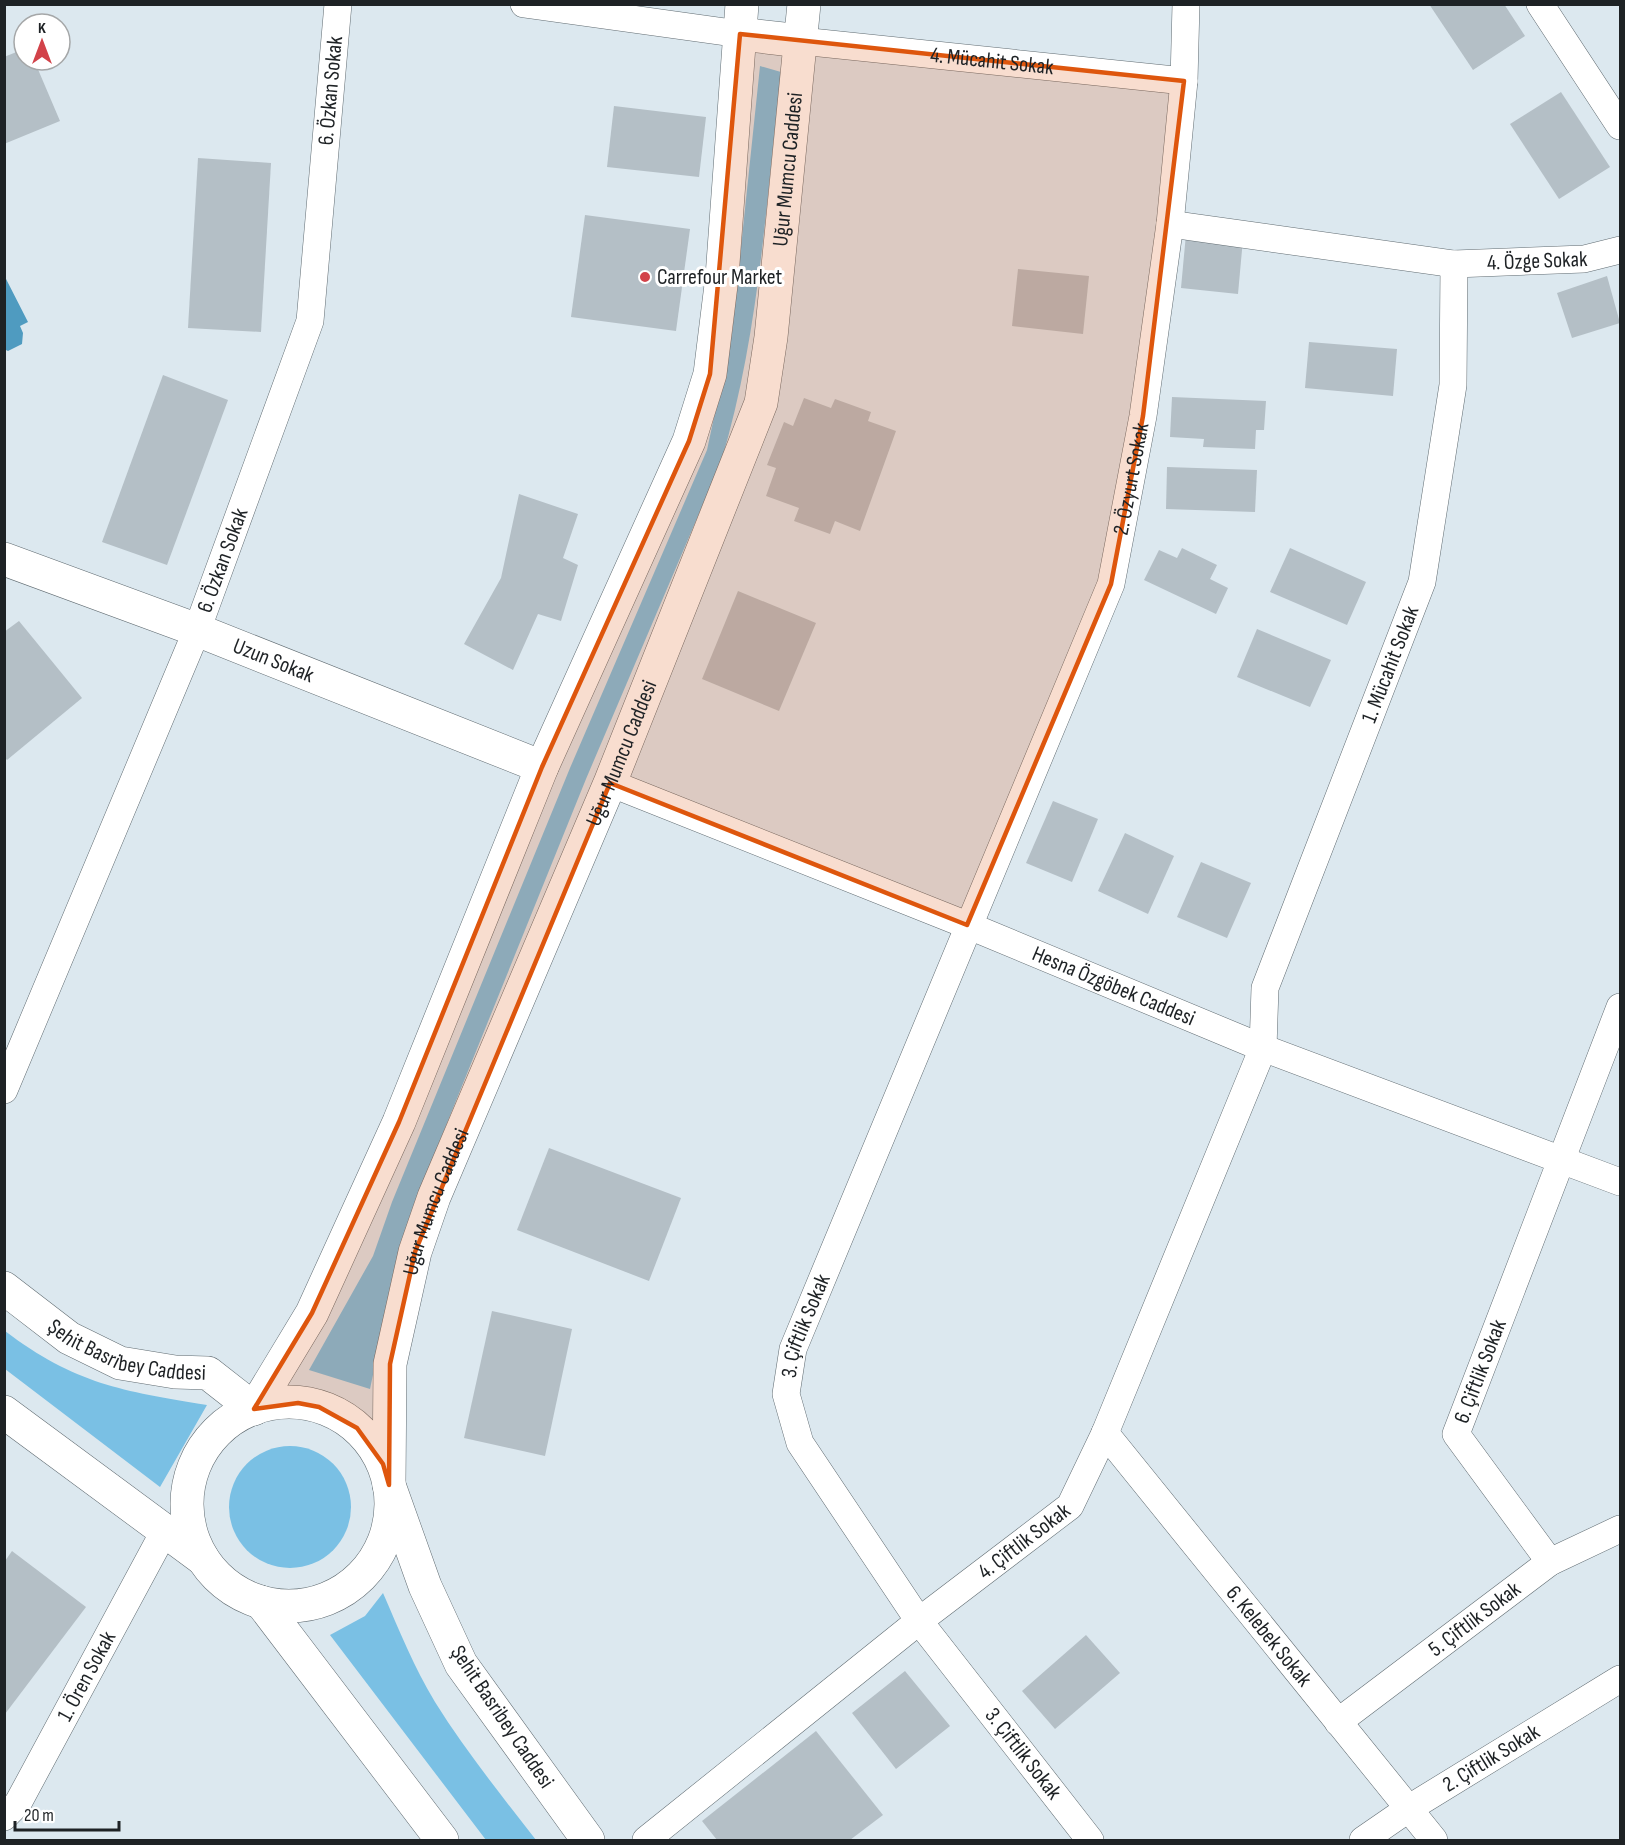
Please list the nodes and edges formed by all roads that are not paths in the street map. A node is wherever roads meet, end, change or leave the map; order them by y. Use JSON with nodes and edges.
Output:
{"nodes":[{"id":1,"x":338,"y":4,"type":"edge"},
{"id":2,"x":524,"y":4,"type":"edge"},
{"id":3,"x":804,"y":4,"type":"edge"},
{"id":4,"x":1186,"y":4,"type":"edge"},
{"id":5,"x":1540,"y":4,"type":"edge"},
{"id":6,"x":741,"y":19,"type":"edge"},
{"id":7,"x":801,"y":41,"type":"junction"},
{"id":8,"x":1184,"y":81,"type":"junction"},
{"id":9,"x":1620,"y":126,"type":"edge"},
{"id":10,"x":1170,"y":224,"type":"junction"},
{"id":11,"x":1620,"y":250,"type":"edge"},
{"id":12,"x":1454,"y":264,"type":"junction"},
{"id":13,"x":4,"y":560,"type":"edge"},
{"id":14,"x":197,"y":630,"type":"junction"},
{"id":15,"x":542,"y":767,"type":"junction"},
{"id":16,"x":610,"y":783,"type":"junction"},
{"id":17,"x":967,"y":925,"type":"junction"},
{"id":18,"x":1620,"y":1007,"type":"edge"},
{"id":19,"x":1263,"y":1048,"type":"junction"},
{"id":20,"x":4,"y":1090,"type":"edge"},
{"id":21,"x":1561,"y":1159,"type":"junction"},
{"id":22,"x":1620,"y":1182,"type":"edge"},
{"id":23,"x":4,"y":1288,"type":"edge"},
{"id":24,"x":254,"y":1409,"type":"junction"},
{"id":25,"x":4,"y":1412,"type":"edge"},
{"id":26,"x":1105,"y":1433,"type":"junction"},
{"id":27,"x":389,"y":1485,"type":"junction"},
{"id":28,"x":1620,"y":1529,"type":"edge"},
{"id":29,"x":164,"y":1532,"type":"junction"},
{"id":30,"x":203,"y":1559,"type":"junction"},
{"id":31,"x":1550,"y":1562,"type":"junction"},
{"id":32,"x":261,"y":1602,"type":"junction"},
{"id":33,"x":919,"y":1621,"type":"junction"},
{"id":34,"x":1620,"y":1679,"type":"edge"},
{"id":35,"x":1338,"y":1722,"type":"junction"},
{"id":36,"x":1408,"y":1809,"type":"junction"},
{"id":37,"x":4,"y":1817,"type":"edge"},
{"id":38,"x":442,"y":1840,"type":"edge"},
{"id":39,"x":588,"y":1840,"type":"edge"},
{"id":40,"x":646,"y":1840,"type":"edge"},
{"id":41,"x":1090,"y":1840,"type":"edge"},
{"id":42,"x":1363,"y":1840,"type":"edge"},
{"id":43,"x":1434,"y":1840,"type":"edge"}],
"edges":[{"from":1,"to":14,"type":"street","name":"6. Özkan Sokak"},
{"from":2,"to":6,"type":"street"},
{"from":3,"to":7,"type":"street","name":"Uğur Mumcu Caddesi"},
{"from":4,"to":8,"type":"street","name":"2. Özyurt Sokak"},
{"from":5,"to":9,"type":"street"},
{"from":6,"to":7,"type":"street"},
{"from":6,"to":15,"type":"street"},
{"from":7,"to":8,"type":"street","name":"4. Mücahit Sokak"},
{"from":7,"to":16,"type":"street","name":"Uğur Mumcu Caddesi"},
{"from":8,"to":10,"type":"street","name":"2. Özyurt Sokak"},
{"from":10,"to":12,"type":"street","name":"4. Özge Sokak"},
{"from":10,"to":17,"type":"street","name":"2. Özyurt Sokak"},
{"from":11,"to":12,"type":"street","name":"4. Özge Sokak"},
{"from":12,"to":19,"type":"street","name":"1. Mücahit Sokak"},
{"from":13,"to":14,"type":"street","name":"Uzun Sokak"},
{"from":14,"to":15,"type":"street","name":"Uzun Sokak"},
{"from":14,"to":20,"type":"street","name":"6. Özkan Sokak"},
{"from":15,"to":24,"type":"street"},
{"from":16,"to":17,"type":"street","name":"Hesna Özgöbek Caddesi"},
{"from":16,"to":27,"type":"street","name":"Uğur Mumcu Caddesi"},
{"from":17,"to":19,"type":"street","name":"Hesna Özgöbek Caddesi"},
{"from":17,"to":33,"type":"street","name":"3. Çiftlik Sokak"},
{"from":18,"to":21,"type":"street"},
{"from":19,"to":21,"type":"street","name":"Hesna Özgöbek Caddesi"},
{"from":19,"to":26,"type":"street","name":"4. Çiftlik Sokak"},
{"from":21,"to":22,"type":"street","name":"Hesna Özgöbek Caddesi"},
{"from":21,"to":31,"type":"street","name":"6. Çiftlik Sokak"},
{"from":23,"to":24,"type":"street","name":"Şehit Basribey Caddesi"},
{"from":24,"to":27,"type":"street"},
{"from":24,"to":30,"type":"street"},
{"from":25,"to":29,"type":"street"},
{"from":26,"to":33,"type":"street","name":"4. Çiftlik Sokak"},
{"from":26,"to":35,"type":"street","name":"6. Kelebek Sokak"},
{"from":27,"to":32,"type":"street"},
{"from":27,"to":39,"type":"street","name":"Şehit Basribey Caddesi"},
{"from":28,"to":31,"type":"street","name":"5. Çiftlik Sokak"},
{"from":29,"to":30,"type":"street"},
{"from":29,"to":37,"type":"street","name":"1. Ören Sokak"},
{"from":30,"to":32,"type":"street"},
{"from":31,"to":35,"type":"street","name":"5. Çiftlik Sokak"},
{"from":32,"to":38,"type":"street"},
{"from":33,"to":40,"type":"street","name":"4. Çiftlik Sokak"},
{"from":33,"to":41,"type":"street","name":"3. Çiftlik Sokak"},
{"from":34,"to":36,"type":"street","name":"2. Çiftlik Sokak"},
{"from":35,"to":36,"type":"street","name":"6. Kelebek Sokak"},
{"from":36,"to":42,"type":"street","name":"2. Çiftlik Sokak"},
{"from":36,"to":43,"type":"street","name":"6. Kelebek Sokak"}]}
